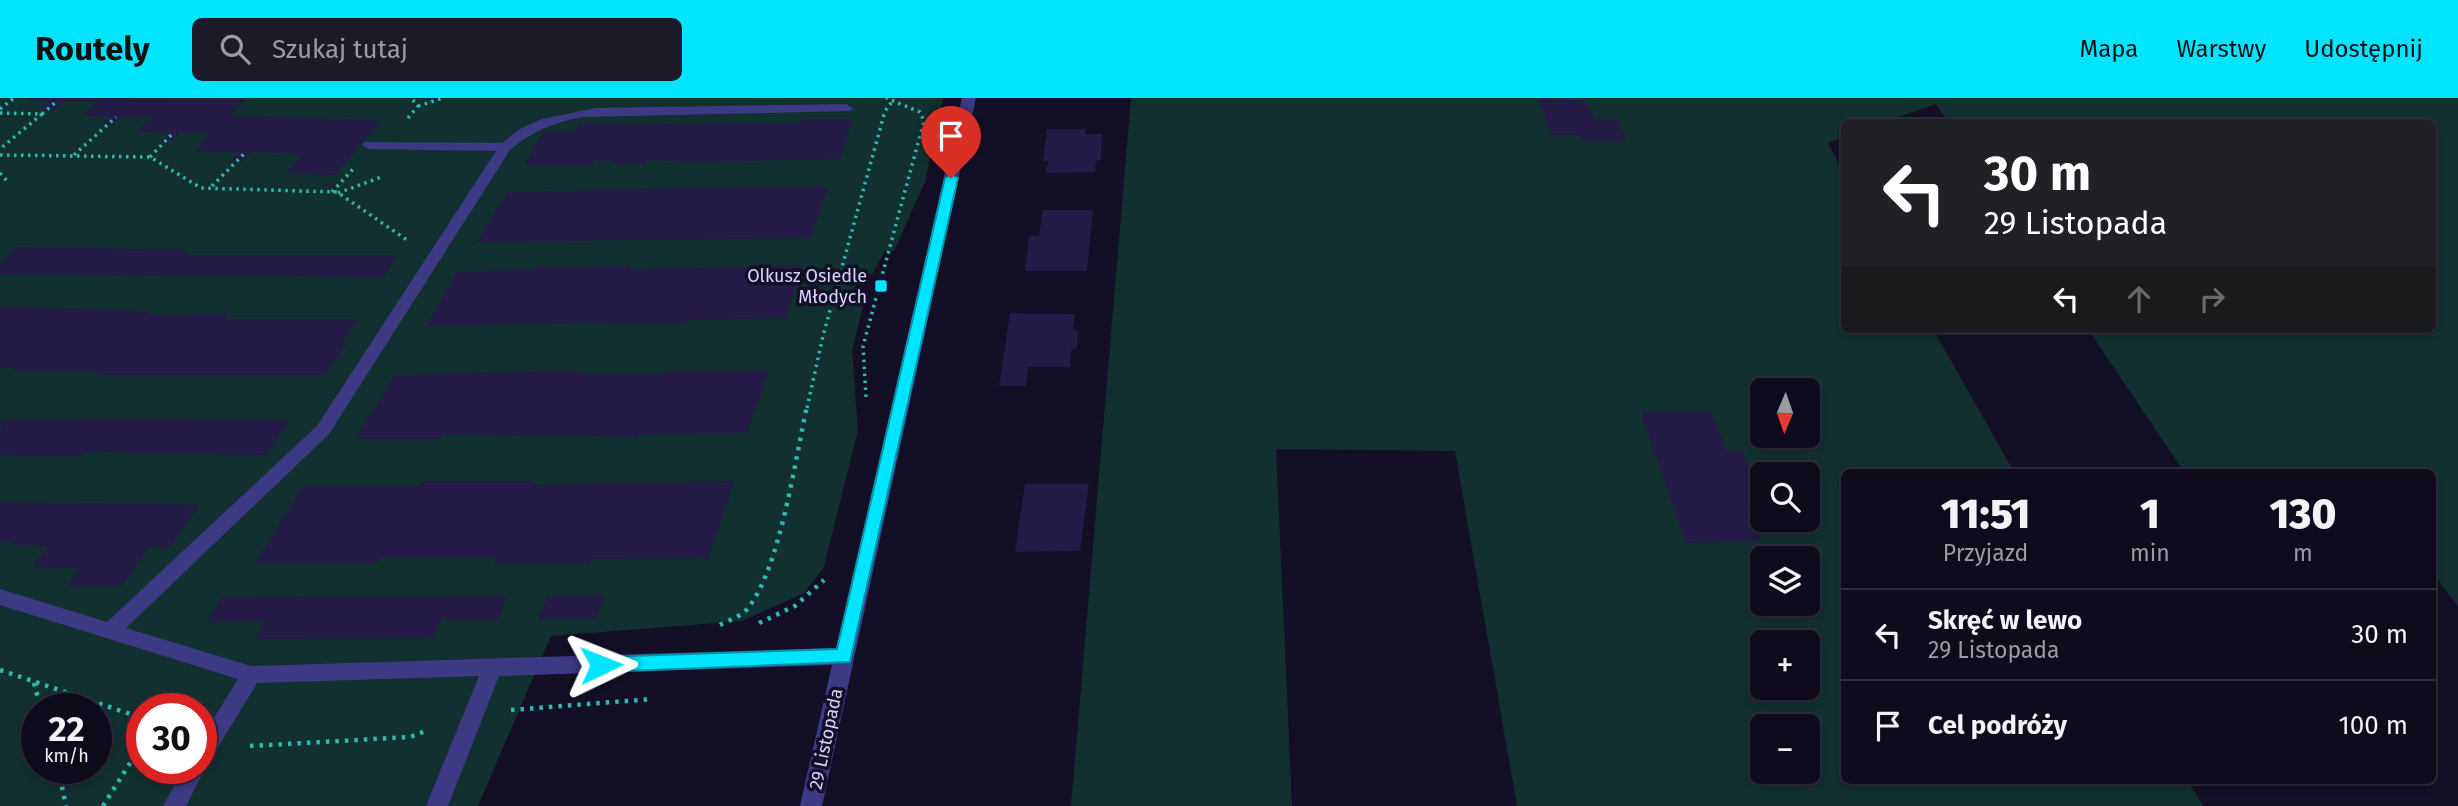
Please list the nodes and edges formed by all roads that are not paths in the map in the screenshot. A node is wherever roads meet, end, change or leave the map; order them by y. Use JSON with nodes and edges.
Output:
{"nodes":[{"id":1,"x":969,"y":98,"type":"edge"},
{"id":2,"x":846,"y":108,"type":"dead end"},
{"id":3,"x":369,"y":145,"type":"dead end"},
{"id":4,"x":505,"y":147,"type":"junction"},
{"id":5,"x":0,"y":597,"type":"edge"},
{"id":6,"x":109,"y":632,"type":"junction"},
{"id":7,"x":844,"y":656,"type":"junction"},
{"id":8,"x":492,"y":668,"type":"junction"},
{"id":9,"x":251,"y":675,"type":"junction"},
{"id":10,"x":217,"y":732,"type":"edge"},
{"id":11,"x":187,"y":784,"type":"edge"},
{"id":12,"x":174,"y":806,"type":"edge"},
{"id":13,"x":437,"y":806,"type":"edge"},
{"id":14,"x":811,"y":806,"type":"edge"}],
"edges":[{"from":1,"to":7,"type":"street","name":"29 Listopada"},
{"from":2,"to":4,"type":"street"},
{"from":3,"to":4,"type":"street"},
{"from":4,"to":6,"type":"street"},
{"from":5,"to":6,"type":"street"},
{"from":6,"to":9,"type":"street"},
{"from":7,"to":8,"type":"street"},
{"from":7,"to":14,"type":"street","name":"29 Listopada"},
{"from":8,"to":9,"type":"street"},
{"from":8,"to":13,"type":"street"},
{"from":9,"to":10,"type":"street"},
{"from":11,"to":12,"type":"street"}]}
